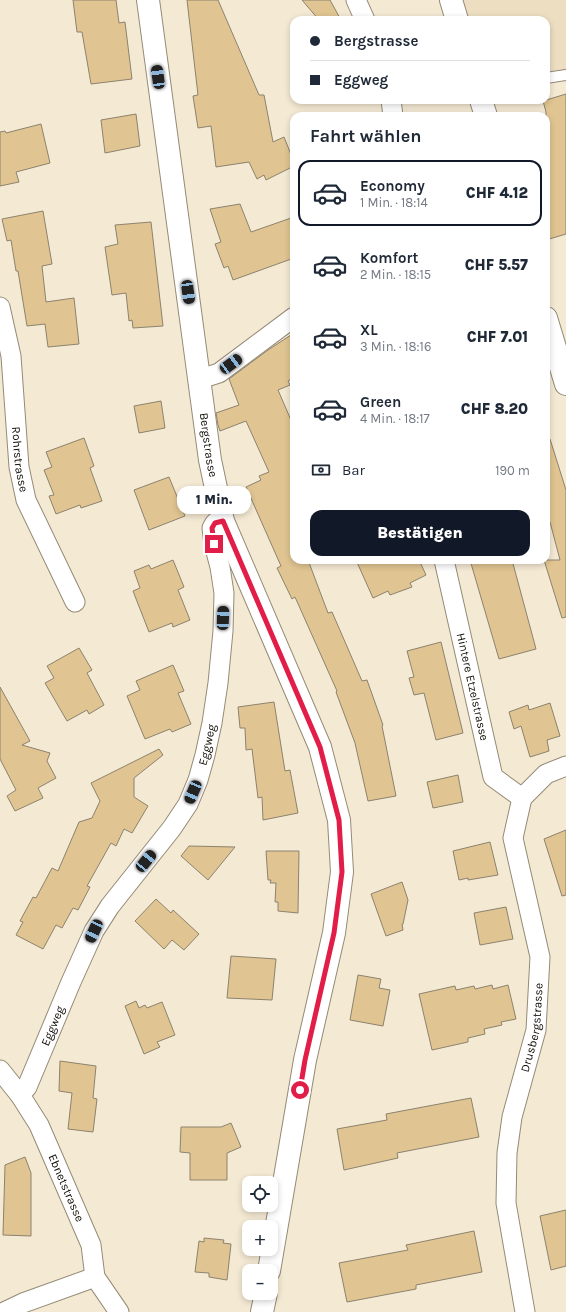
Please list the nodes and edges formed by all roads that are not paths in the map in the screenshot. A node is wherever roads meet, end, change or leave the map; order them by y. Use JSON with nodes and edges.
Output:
{"nodes":[{"id":1,"x":148,"y":0,"type":"edge"},
{"id":2,"x":356,"y":0,"type":"edge"},
{"id":3,"x":451,"y":0,"type":"edge"},
{"id":4,"x":363,"y":16,"type":"edge"},
{"id":5,"x":456,"y":16,"type":"edge"},
{"id":6,"x":566,"y":75,"type":"edge"},
{"id":7,"x":550,"y":77,"type":"edge"},
{"id":8,"x":0,"y":307,"type":"edge"},
{"id":9,"x":290,"y":320,"type":"edge"},
{"id":10,"x":550,"y":331,"type":"edge"},
{"id":11,"x":200,"y":379,"type":"junction"},
{"id":12,"x":566,"y":384,"type":"edge"},
{"id":13,"x":223,"y":521,"type":"junction"},
{"id":14,"x":445,"y":564,"type":"edge"},
{"id":15,"x":75,"y":602,"type":"dead end"},
{"id":16,"x":566,"y":766,"type":"edge"},
{"id":17,"x":522,"y":798,"type":"junction"},
{"id":18,"x":0,"y":1070,"type":"edge"},
{"id":19,"x":20,"y":1095,"type":"junction"},
{"id":20,"x":270,"y":1264,"type":"edge"},
{"id":21,"x":95,"y":1277,"type":"junction"},
{"id":22,"x":265,"y":1300,"type":"edge"},
{"id":23,"x":4,"y":1312,"type":"edge"},
{"id":24,"x":119,"y":1312,"type":"edge"},
{"id":25,"x":262,"y":1312,"type":"edge"},
{"id":26,"x":525,"y":1312,"type":"edge"}],
"edges":[{"from":1,"to":11,"type":"street","name":"Bergstrasse"},
{"from":2,"to":4,"type":"street"},
{"from":3,"to":5,"type":"street"},
{"from":6,"to":7,"type":"lane"},
{"from":8,"to":15,"type":"street","name":"Rohrstrasse"},
{"from":9,"to":11,"type":"street"},
{"from":10,"to":12,"type":"street"},
{"from":11,"to":13,"type":"street","name":"Bergstrasse"},
{"from":13,"to":19,"type":"street","name":"Eggweg"},
{"from":13,"to":20,"type":"street","name":"Bergstrasse"},
{"from":14,"to":17,"type":"street","name":"Hintere Etzelstrasse"},
{"from":16,"to":17,"type":"street"},
{"from":17,"to":26,"type":"street","name":"Drusbergstrasse"},
{"from":18,"to":19,"type":"street","name":"Ebnetstrasse"},
{"from":19,"to":21,"type":"street","name":"Ebnetstrasse"},
{"from":21,"to":23,"type":"street"},
{"from":21,"to":24,"type":"street","name":"Ebnetstrasse"},
{"from":22,"to":25,"type":"street"}]}
